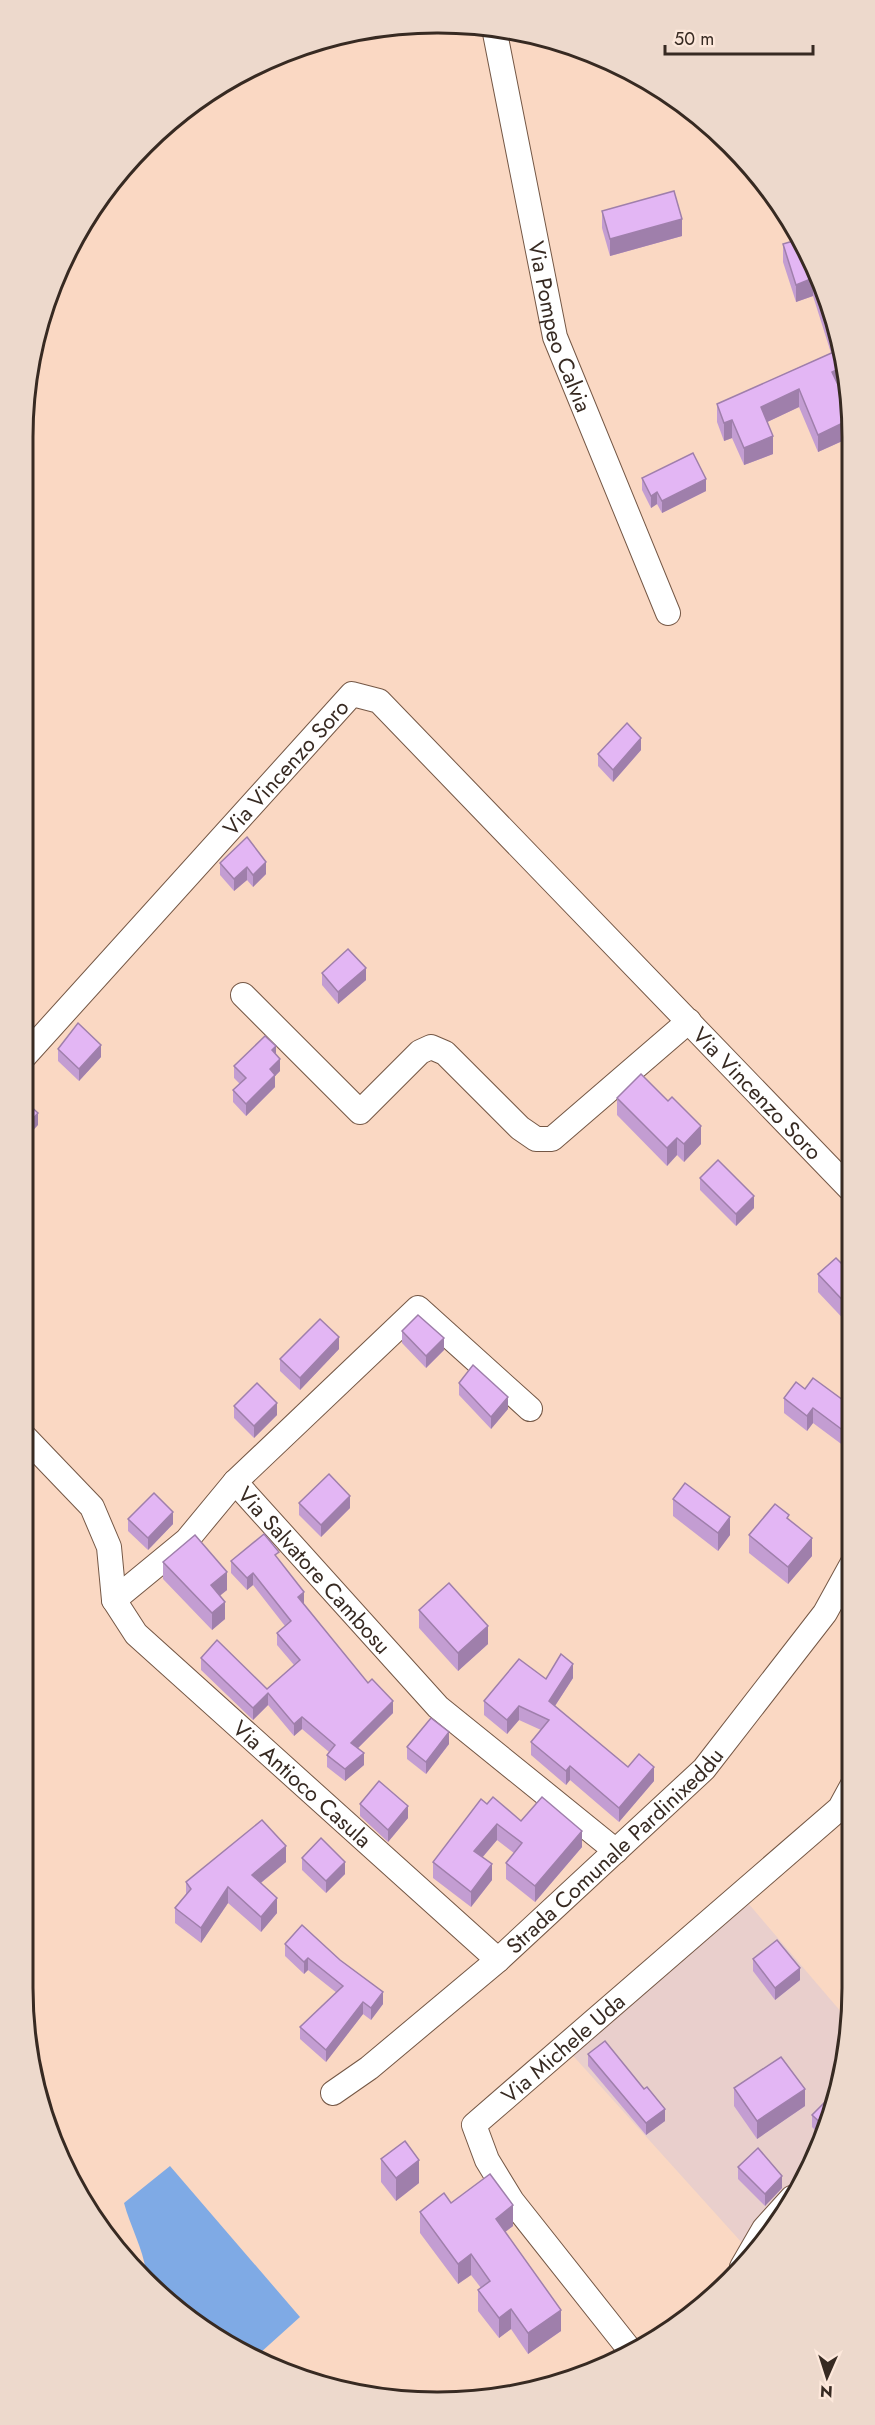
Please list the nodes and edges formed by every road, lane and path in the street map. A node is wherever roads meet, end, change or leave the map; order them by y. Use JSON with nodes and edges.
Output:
{"nodes":[{"id":1,"x":496,"y":37,"type":"edge"},
{"id":2,"x":668,"y":613,"type":"dead end"},
{"id":3,"x":243,"y":995,"type":"dead end"},
{"id":4,"x":689,"y":1021,"type":"junction"},
{"id":5,"x":33,"y":1047,"type":"edge"},
{"id":6,"x":842,"y":1181,"type":"edge"},
{"id":7,"x":530,"y":1409,"type":"dead end"},
{"id":8,"x":33,"y":1445,"type":"edge"},
{"id":9,"x":235,"y":1482,"type":"junction"},
{"id":10,"x":842,"y":1582,"type":"edge"},
{"id":11,"x":114,"y":1600,"type":"junction"},
{"id":12,"x":842,"y":1804,"type":"edge"},
{"id":13,"x":616,"y":1851,"type":"junction"},
{"id":14,"x":498,"y":1960,"type":"junction"},
{"id":15,"x":333,"y":2093,"type":"dead end"},
{"id":16,"x":628,"y":2344,"type":"edge"}],
"edges":[{"from":1,"to":2,"type":"street","name":"Via Pompeo Calvia"},
{"from":3,"to":4,"type":"street","name":"Via Vincenzo Soro"},
{"from":4,"to":5,"type":"street","name":"Via Vincenzo Soro"},
{"from":4,"to":6,"type":"street","name":"Via Vincenzo Soro"},
{"from":7,"to":9,"type":"street","name":"Via Salvatore Cambosu"},
{"from":8,"to":11,"type":"street","name":"Via Antioco Casula"},
{"from":9,"to":11,"type":"street"},
{"from":9,"to":13,"type":"street","name":"Via Salvatore Cambosu"},
{"from":10,"to":13,"type":"street","name":"Strada Comunale Pardinixeddu"},
{"from":11,"to":14,"type":"street","name":"Via Antioco Casula"},
{"from":12,"to":16,"type":"street","name":"Via Michele Uda"},
{"from":13,"to":14,"type":"street","name":"Strada Comunale Pardinixeddu"},
{"from":14,"to":15,"type":"street","name":"Strada Comunale Pardinixeddu"}]}
